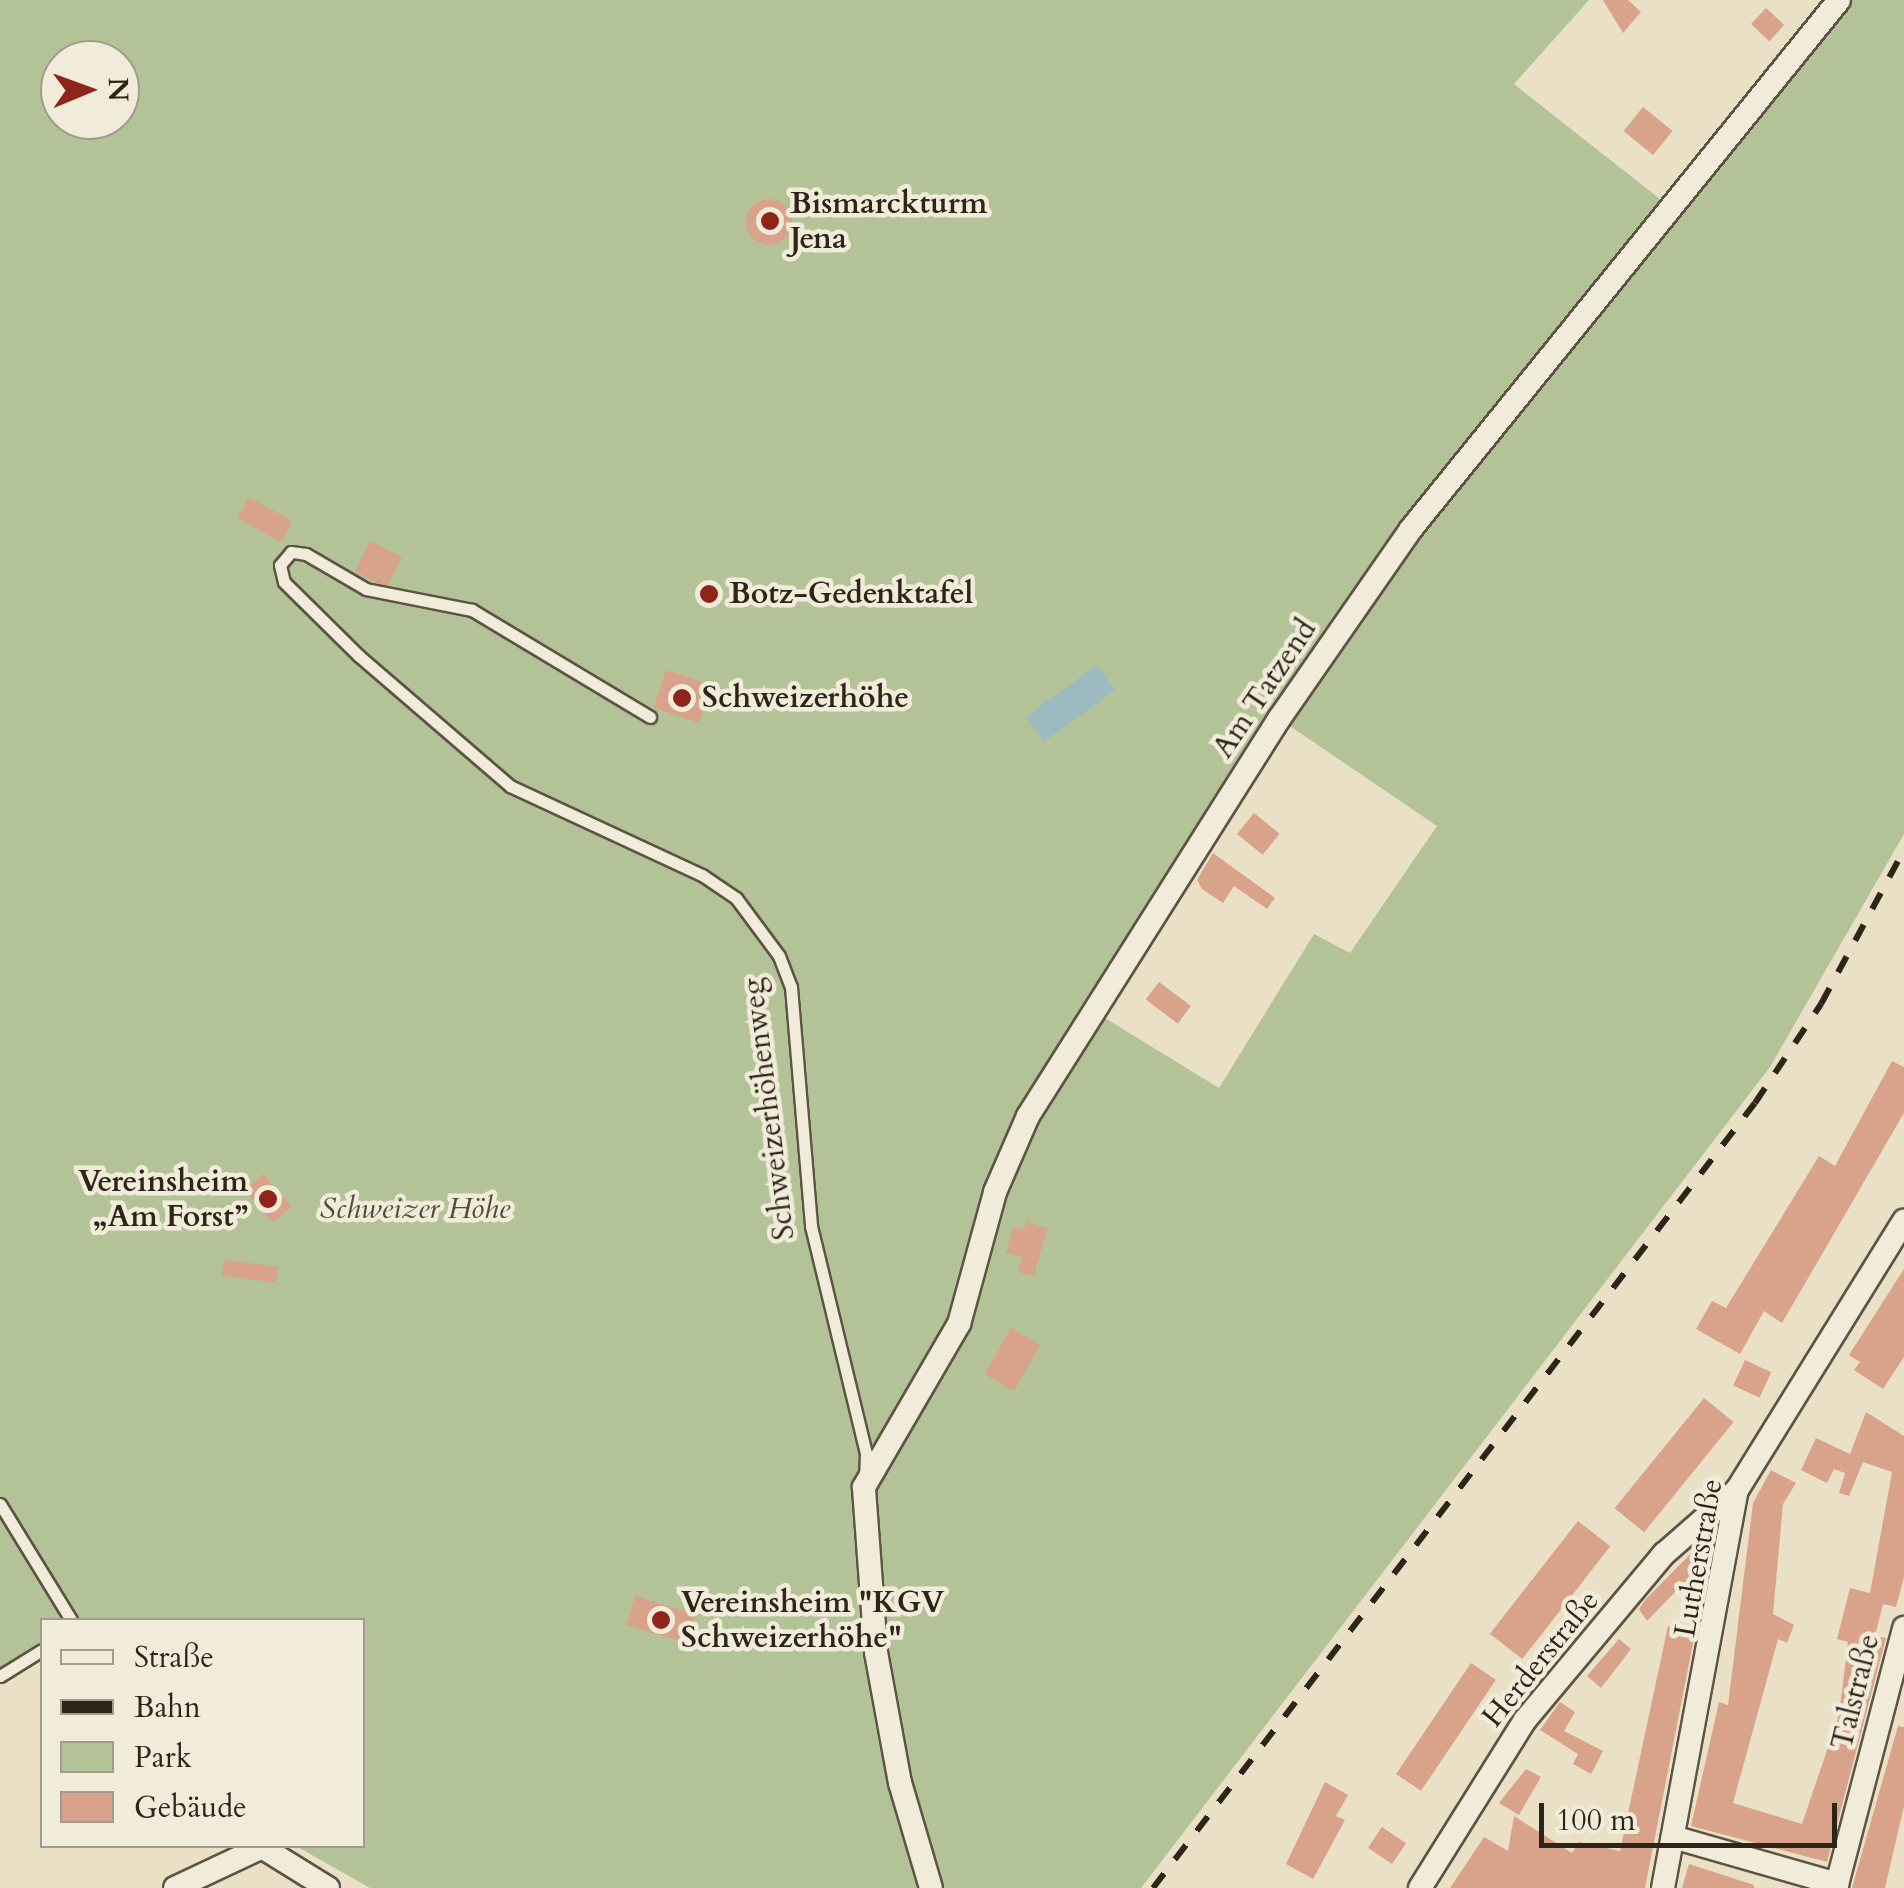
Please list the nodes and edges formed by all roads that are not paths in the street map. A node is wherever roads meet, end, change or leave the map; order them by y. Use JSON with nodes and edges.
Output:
{"nodes":[{"id":1,"x":1838,"y":0,"type":"edge"},
{"id":2,"x":650,"y":717,"type":"dead end"},
{"id":3,"x":1904,"y":1221,"type":"edge"},
{"id":4,"x":864,"y":1487,"type":"junction"},
{"id":5,"x":1737,"y":1490,"type":"junction"},
{"id":6,"x":0,"y":1504,"type":"edge"},
{"id":7,"x":69,"y":1618,"type":"edge"},
{"id":8,"x":1904,"y":1628,"type":"edge"},
{"id":9,"x":40,"y":1651,"type":"edge"},
{"id":10,"x":0,"y":1676,"type":"edge"},
{"id":11,"x":1674,"y":1837,"type":"junction"},
{"id":12,"x":258,"y":1848,"type":"edge"},
{"id":13,"x":262,"y":1848,"type":"edge"},
{"id":14,"x":1837,"y":1886,"type":"edge"},
{"id":15,"x":175,"y":1888,"type":"edge"},
{"id":16,"x":328,"y":1888,"type":"edge"},
{"id":17,"x":931,"y":1888,"type":"edge"},
{"id":18,"x":1420,"y":1888,"type":"edge"},
{"id":19,"x":1663,"y":1888,"type":"edge"}],
"edges":[{"from":1,"to":4,"type":"street","name":"Am Tatzend"},
{"from":2,"to":4,"type":"lane","name":"Schweizerhöhenweg"},
{"from":3,"to":5,"type":"street","name":"Lutherstraße"},
{"from":4,"to":17,"type":"street","name":"Schweizerhöhenweg"},
{"from":5,"to":11,"type":"street","name":"Lutherstraße"},
{"from":5,"to":18,"type":"street","name":"Herderstraße"},
{"from":6,"to":7,"type":"lane"},
{"from":8,"to":14,"type":"street","name":"Talstraße"},
{"from":9,"to":10,"type":"lane"},
{"from":11,"to":14,"type":"street"},
{"from":11,"to":19,"type":"street","name":"Lutherstraße"},
{"from":12,"to":15,"type":"street"},
{"from":13,"to":16,"type":"street"}]}
